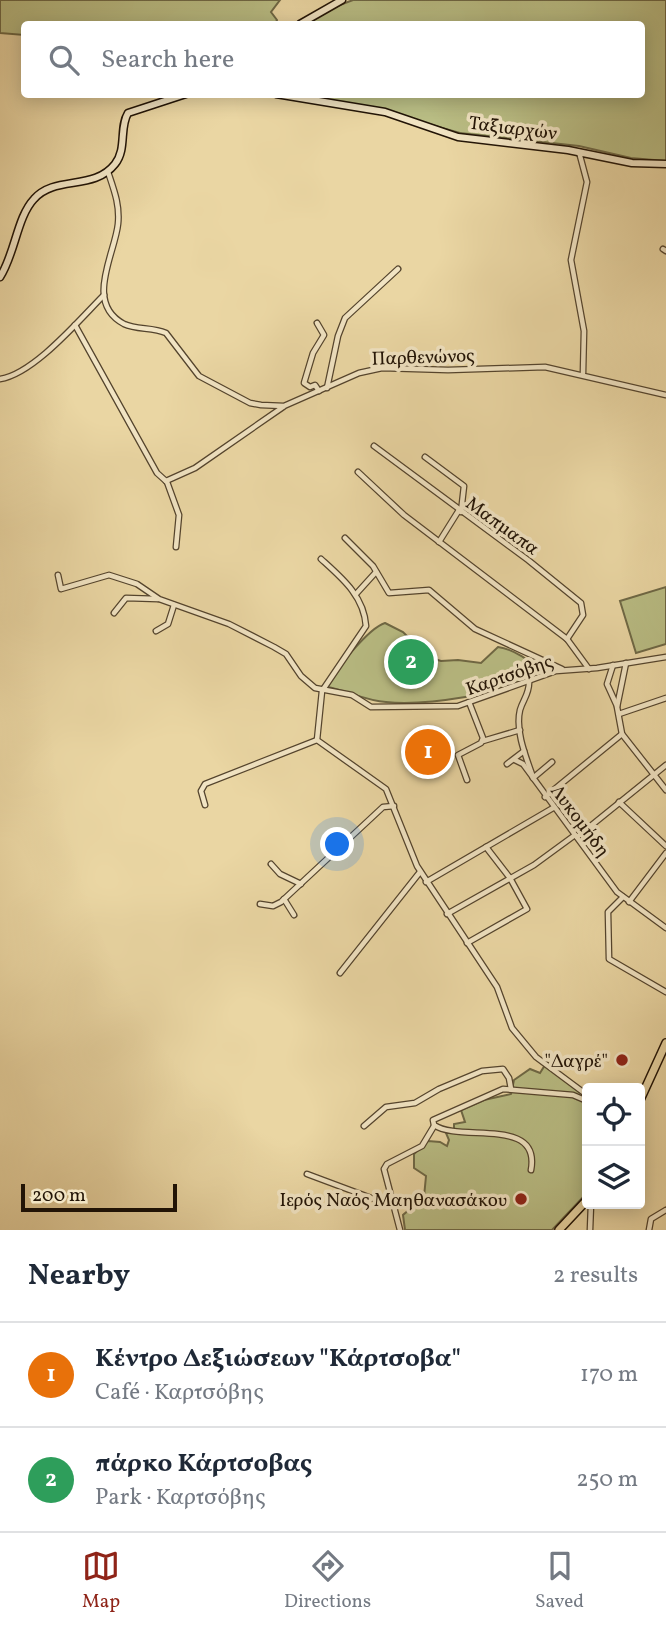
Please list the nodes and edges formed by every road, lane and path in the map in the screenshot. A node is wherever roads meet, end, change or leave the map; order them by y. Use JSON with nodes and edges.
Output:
{"nodes":[{"id":1,"x":342,"y":0,"type":"edge"},
{"id":2,"x":305,"y":21,"type":"edge"},
{"id":3,"x":174,"y":98,"type":"edge"},
{"id":4,"x":300,"y":98,"type":"edge"},
{"id":5,"x":579,"y":151,"type":"junction"},
{"id":6,"x":666,"y":164,"type":"edge"},
{"id":7,"x":108,"y":172,"type":"junction"},
{"id":8,"x":398,"y":269,"type":"dead end"},
{"id":9,"x":0,"y":277,"type":"edge"},
{"id":10,"x":104,"y":295,"type":"junction"},
{"id":11,"x":317,"y":323,"type":"dead end"},
{"id":12,"x":75,"y":325,"type":"junction"},
{"id":13,"x":583,"y":374,"type":"junction"},
{"id":14,"x":0,"y":379,"type":"edge"},
{"id":15,"x":327,"y":388,"type":"junction"},
{"id":16,"x":319,"y":391,"type":"junction"},
{"id":17,"x":666,"y":395,"type":"edge"},
{"id":18,"x":284,"y":406,"type":"junction"},
{"id":19,"x":374,"y":446,"type":"dead end"},
{"id":20,"x":425,"y":457,"type":"dead end"},
{"id":21,"x":358,"y":472,"type":"dead end"},
{"id":22,"x":166,"y":481,"type":"junction"},
{"id":23,"x":460,"y":511,"type":"junction"},
{"id":24,"x":345,"y":538,"type":"dead end"},
{"id":25,"x":439,"y":542,"type":"junction"},
{"id":26,"x":176,"y":547,"type":"dead end"},
{"id":27,"x":321,"y":559,"type":"dead end"},
{"id":28,"x":376,"y":572,"type":"junction"},
{"id":29,"x":58,"y":575,"type":"dead end"},
{"id":30,"x":356,"y":594,"type":"junction"},
{"id":31,"x":159,"y":599,"type":"junction"},
{"id":32,"x":174,"y":605,"type":"junction"},
{"id":33,"x":114,"y":613,"type":"dead end"},
{"id":34,"x":156,"y":631,"type":"dead end"},
{"id":35,"x":567,"y":639,"type":"junction"},
{"id":36,"x":666,"y":657,"type":"edge"},
{"id":37,"x":626,"y":663,"type":"junction"},
{"id":38,"x":613,"y":666,"type":"junction"},
{"id":39,"x":589,"y":669,"type":"junction"},
{"id":40,"x":563,"y":670,"type":"junction"},
{"id":41,"x":529,"y":683,"type":"junction"},
{"id":42,"x":322,"y":691,"type":"junction"},
{"id":43,"x":666,"y":698,"type":"edge"},
{"id":44,"x":468,"y":702,"type":"junction"},
{"id":45,"x":617,"y":706,"type":"junction"},
{"id":46,"x":619,"y":714,"type":"junction"},
{"id":47,"x":520,"y":730,"type":"junction"},
{"id":48,"x":622,"y":734,"type":"junction"},
{"id":49,"x":317,"y":740,"type":"junction"},
{"id":50,"x":483,"y":741,"type":"junction"},
{"id":51,"x":524,"y":751,"type":"junction"},
{"id":52,"x":515,"y":760,"type":"junction"},
{"id":53,"x":552,"y":762,"type":"dead end"},
{"id":54,"x":507,"y":764,"type":"dead end"},
{"id":55,"x":666,"y":765,"type":"edge"},
{"id":56,"x":652,"y":774,"type":"junction"},
{"id":57,"x":533,"y":778,"type":"junction"},
{"id":58,"x":467,"y":780,"type":"dead end"},
{"id":59,"x":666,"y":790,"type":"edge"},
{"id":60,"x":545,"y":797,"type":"junction"},
{"id":61,"x":619,"y":802,"type":"junction"},
{"id":62,"x":205,"y":805,"type":"dead end"},
{"id":63,"x":394,"y":806,"type":"junction"},
{"id":64,"x":553,"y":808,"type":"junction"},
{"id":65,"x":576,"y":836,"type":"junction"},
{"id":66,"x":486,"y":846,"type":"junction"},
{"id":67,"x":666,"y":846,"type":"edge"},
{"id":68,"x":666,"y":853,"type":"edge"},
{"id":69,"x":271,"y":864,"type":"dead end"},
{"id":70,"x":420,"y":872,"type":"junction"},
{"id":71,"x":510,"y":878,"type":"junction"},
{"id":72,"x":426,"y":882,"type":"junction"},
{"id":73,"x":301,"y":884,"type":"junction"},
{"id":74,"x":622,"y":897,"type":"junction"},
{"id":75,"x":284,"y":899,"type":"junction"},
{"id":76,"x":629,"y":902,"type":"junction"},
{"id":77,"x":260,"y":904,"type":"dead end"},
{"id":78,"x":447,"y":914,"type":"junction"},
{"id":79,"x":294,"y":915,"type":"dead end"},
{"id":80,"x":666,"y":928,"type":"edge"},
{"id":81,"x":467,"y":943,"type":"junction"},
{"id":82,"x":340,"y":973,"type":"dead end"},
{"id":83,"x":666,"y":992,"type":"edge"},
{"id":84,"x":666,"y":1043,"type":"edge"},
{"id":85,"x":511,"y":1089,"type":"junction"},
{"id":86,"x":645,"y":1089,"type":"edge"},
{"id":87,"x":582,"y":1091,"type":"edge"},
{"id":88,"x":582,"y":1099,"type":"edge"},
{"id":89,"x":434,"y":1125,"type":"junction"},
{"id":90,"x":364,"y":1126,"type":"dead end"},
{"id":91,"x":531,"y":1170,"type":"dead end"},
{"id":92,"x":307,"y":1174,"type":"dead end"},
{"id":93,"x":391,"y":1206,"type":"junction"},
{"id":94,"x":582,"y":1209,"type":"edge"},
{"id":95,"x":589,"y":1209,"type":"edge"},
{"id":96,"x":666,"y":1210,"type":"edge"},
{"id":97,"x":400,"y":1230,"type":"edge"},
{"id":98,"x":559,"y":1230,"type":"edge"},
{"id":99,"x":590,"y":1230,"type":"edge"},
{"id":100,"x":649,"y":1230,"type":"edge"}],
"edges":[{"from":1,"to":2,"type":"street"},
{"from":3,"to":7,"type":"street"},
{"from":4,"to":5,"type":"street","name":"Ταξιαρχών"},
{"from":5,"to":6,"type":"street","name":"Ταξιαρχών"},
{"from":5,"to":13,"type":"street"},
{"from":7,"to":9,"type":"street"},
{"from":7,"to":10,"type":"street"},
{"from":8,"to":15,"type":"street"},
{"from":10,"to":12,"type":"street"},
{"from":10,"to":18,"type":"street","name":"Παρθενώνος"},
{"from":11,"to":16,"type":"street"},
{"from":12,"to":14,"type":"street"},
{"from":12,"to":22,"type":"street"},
{"from":13,"to":15,"type":"street","name":"Παρθενώνος"},
{"from":13,"to":17,"type":"street","name":"Παρθενώνος"},
{"from":15,"to":16,"type":"street","name":"Παρθενώνος"},
{"from":16,"to":18,"type":"street","name":"Παρθενώνος"},
{"from":18,"to":22,"type":"street"},
{"from":19,"to":23,"type":"street","name":"Μαπμαπα"},
{"from":20,"to":23,"type":"street"},
{"from":21,"to":25,"type":"street"},
{"from":22,"to":26,"type":"street"},
{"from":23,"to":25,"type":"street"},
{"from":23,"to":35,"type":"street","name":"Μαπμαπα"},
{"from":24,"to":28,"type":"street"},
{"from":25,"to":35,"type":"street"},
{"from":27,"to":30,"type":"street"},
{"from":28,"to":30,"type":"street"},
{"from":28,"to":40,"type":"street"},
{"from":29,"to":31,"type":"street"},
{"from":30,"to":42,"type":"street"},
{"from":31,"to":32,"type":"street"},
{"from":31,"to":33,"type":"street"},
{"from":32,"to":34,"type":"street"},
{"from":32,"to":42,"type":"street"},
{"from":35,"to":39,"type":"street"},
{"from":36,"to":37,"type":"street","name":"Καρτσόβης"},
{"from":37,"to":38,"type":"street","name":"Καρτσόβης"},
{"from":37,"to":45,"type":"street"},
{"from":38,"to":39,"type":"street","name":"Καρτσόβης"},
{"from":38,"to":45,"type":"street"},
{"from":39,"to":40,"type":"street","name":"Καρτσόβης"},
{"from":40,"to":41,"type":"street","name":"Καρτσόβης"},
{"from":41,"to":44,"type":"street","name":"Καρτσόβης"},
{"from":41,"to":47,"type":"street"},
{"from":42,"to":44,"type":"street","name":"Καρτσόβης"},
{"from":42,"to":49,"type":"street"},
{"from":43,"to":46,"type":"street"},
{"from":44,"to":50,"type":"street"},
{"from":45,"to":46,"type":"street"},
{"from":46,"to":48,"type":"street"},
{"from":47,"to":50,"type":"street"},
{"from":47,"to":51,"type":"street"},
{"from":48,"to":56,"type":"street"},
{"from":48,"to":60,"type":"street"},
{"from":49,"to":62,"type":"street"},
{"from":49,"to":63,"type":"street"},
{"from":50,"to":58,"type":"street"},
{"from":51,"to":52,"type":"street"},
{"from":51,"to":57,"type":"street"},
{"from":52,"to":54,"type":"street"},
{"from":52,"to":57,"type":"street"},
{"from":53,"to":57,"type":"street","name":"Λυκομήδη"},
{"from":55,"to":56,"type":"street"},
{"from":56,"to":59,"type":"street"},
{"from":56,"to":61,"type":"street"},
{"from":57,"to":60,"type":"street","name":"Λυκομήδη"},
{"from":60,"to":64,"type":"street","name":"Λυκομήδη"},
{"from":61,"to":65,"type":"street"},
{"from":61,"to":67,"type":"street"},
{"from":63,"to":70,"type":"street"},
{"from":63,"to":73,"type":"street"},
{"from":64,"to":65,"type":"street","name":"Λυκομήδη"},
{"from":64,"to":66,"type":"street"},
{"from":65,"to":71,"type":"street"},
{"from":65,"to":74,"type":"street","name":"Λυκομήδη"},
{"from":66,"to":71,"type":"street"},
{"from":66,"to":72,"type":"street"},
{"from":68,"to":76,"type":"street"},
{"from":69,"to":73,"type":"street"},
{"from":70,"to":72,"type":"street"},
{"from":70,"to":82,"type":"street"},
{"from":71,"to":78,"type":"street"},
{"from":71,"to":81,"type":"street"},
{"from":72,"to":78,"type":"street"},
{"from":73,"to":75,"type":"street"},
{"from":74,"to":76,"type":"street","name":"Λυκομήδη"},
{"from":74,"to":83,"type":"street"},
{"from":75,"to":77,"type":"street"},
{"from":75,"to":79,"type":"street"},
{"from":76,"to":80,"type":"street","name":"Λυκομήδη"},
{"from":78,"to":81,"type":"street"},
{"from":81,"to":87,"type":"street"},
{"from":84,"to":86,"type":"main road"},
{"from":85,"to":88,"type":"street"},
{"from":85,"to":89,"type":"street"},
{"from":85,"to":90,"type":"street"},
{"from":89,"to":91,"type":"street"},
{"from":89,"to":93,"type":"street"},
{"from":92,"to":93,"type":"street"},
{"from":93,"to":97,"type":"street"},
{"from":94,"to":98,"type":"main road"},
{"from":95,"to":99,"type":"street"},
{"from":96,"to":100,"type":"street"}]}
